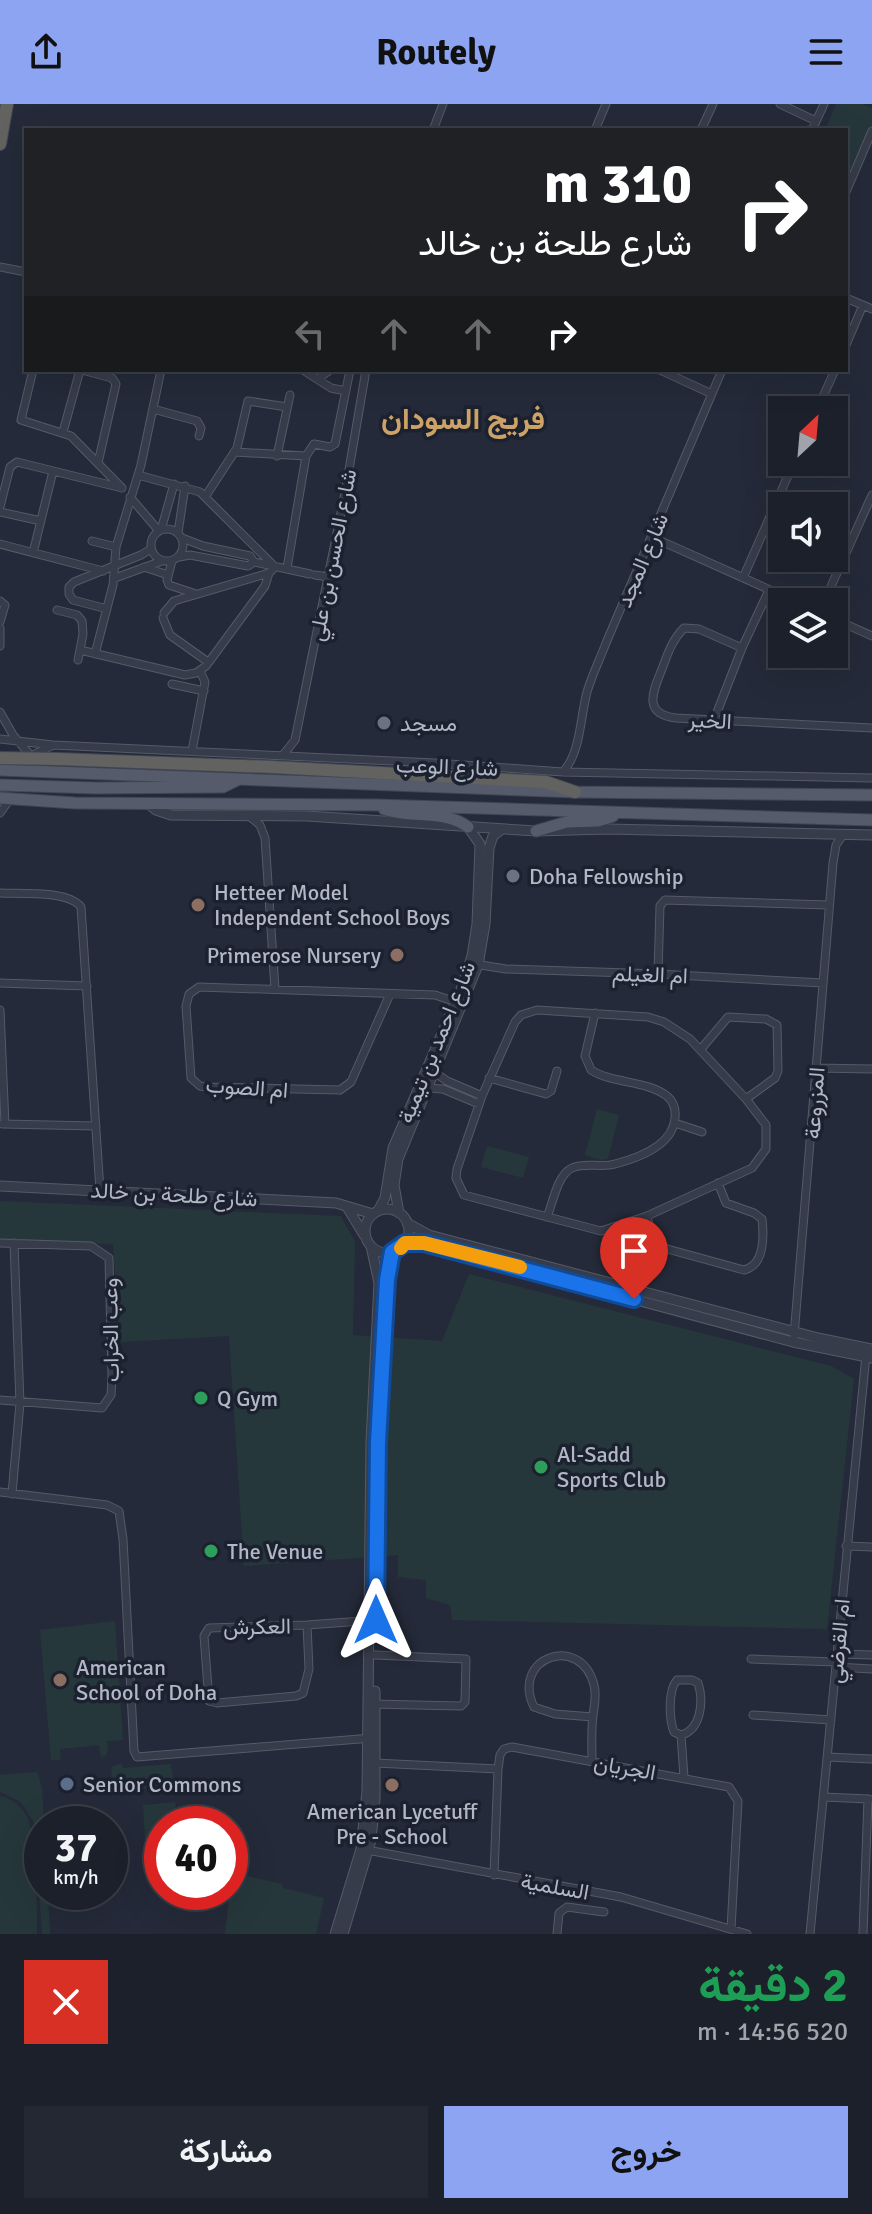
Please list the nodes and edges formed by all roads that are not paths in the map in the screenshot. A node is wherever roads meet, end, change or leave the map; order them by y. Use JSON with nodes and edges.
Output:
{"nodes":[{"id":1,"x":7,"y":104,"type":"edge"},
{"id":2,"x":443,"y":104,"type":"edge"},
{"id":3,"x":606,"y":104,"type":"edge"},
{"id":4,"x":713,"y":104,"type":"edge"},
{"id":5,"x":780,"y":104,"type":"edge"},
{"id":6,"x":824,"y":104,"type":"edge"},
{"id":7,"x":816,"y":121,"type":"junction"},
{"id":8,"x":434,"y":128,"type":"edge"},
{"id":9,"x":596,"y":128,"type":"edge"},
{"id":10,"x":702,"y":128,"type":"edge"},
{"id":11,"x":813,"y":128,"type":"edge"},
{"id":12,"x":872,"y":131,"type":"edge"},
{"id":13,"x":0,"y":144,"type":"edge"},
{"id":14,"x":848,"y":187,"type":"edge"},
{"id":15,"x":0,"y":267,"type":"edge"},
{"id":16,"x":24,"y":272,"type":"edge"},
{"id":17,"x":848,"y":299,"type":"edge"},
{"id":18,"x":863,"y":305,"type":"junction"},
{"id":19,"x":872,"y":309,"type":"edge"},
{"id":20,"x":848,"y":340,"type":"edge"},
{"id":21,"x":33,"y":372,"type":"edge"},
{"id":22,"x":80,"y":372,"type":"edge"},
{"id":23,"x":89,"y":372,"type":"edge"},
{"id":24,"x":161,"y":372,"type":"edge"},
{"id":25,"x":306,"y":372,"type":"edge"},
{"id":26,"x":327,"y":372,"type":"edge"},
{"id":27,"x":350,"y":372,"type":"edge"},
{"id":28,"x":366,"y":372,"type":"edge"},
{"id":29,"x":664,"y":372,"type":"edge"},
{"id":30,"x":721,"y":372,"type":"edge"},
{"id":31,"x":834,"y":372,"type":"edge"},
{"id":32,"x":318,"y":379,"type":"junction"},
{"id":33,"x":346,"y":391,"type":"junction"},
{"id":34,"x":712,"y":394,"type":"junction"},
{"id":35,"x":290,"y":395,"type":"dead end"},
{"id":36,"x":823,"y":396,"type":"edge"},
{"id":37,"x":287,"y":407,"type":"junction"},
{"id":38,"x":153,"y":409,"type":"junction"},
{"id":39,"x":63,"y":432,"type":"junction"},
{"id":40,"x":199,"y":436,"type":"dead end"},
{"id":41,"x":234,"y":452,"type":"junction"},
{"id":42,"x":277,"y":456,"type":"junction"},
{"id":43,"x":306,"y":456,"type":"junction"},
{"id":44,"x":98,"y":463,"type":"junction"},
{"id":45,"x":53,"y":471,"type":"junction"},
{"id":46,"x":138,"y":475,"type":"junction"},
{"id":47,"x":788,"y":476,"type":"edge"},
{"id":48,"x":174,"y":484,"type":"junction"},
{"id":49,"x":185,"y":486,"type":"junction"},
{"id":50,"x":2,"y":487,"type":"edge"},
{"id":51,"x":122,"y":488,"type":"junction"},
{"id":52,"x":131,"y":494,"type":"junction"},
{"id":53,"x":872,"y":495,"type":"edge"},
{"id":54,"x":205,"y":497,"type":"junction"},
{"id":55,"x":0,"y":510,"type":"edge"},
{"id":56,"x":41,"y":521,"type":"junction"},
{"id":57,"x":160,"y":530,"type":"junction"},
{"id":58,"x":180,"y":535,"type":"junction"},
{"id":59,"x":652,"y":537,"type":"junction"},
{"id":60,"x":92,"y":541,"type":"dead end"},
{"id":61,"x":0,"y":544,"type":"edge"},
{"id":62,"x":116,"y":547,"type":"junction"},
{"id":63,"x":151,"y":549,"type":"junction"},
{"id":64,"x":33,"y":553,"type":"junction"},
{"id":65,"x":176,"y":559,"type":"junction"},
{"id":66,"x":162,"y":561,"type":"junction"},
{"id":67,"x":254,"y":562,"type":"junction"},
{"id":68,"x":115,"y":566,"type":"junction"},
{"id":69,"x":144,"y":567,"type":"junction"},
{"id":70,"x":287,"y":568,"type":"junction"},
{"id":71,"x":272,"y":570,"type":"junction"},
{"id":72,"x":103,"y":571,"type":"junction"},
{"id":73,"x":168,"y":575,"type":"junction"},
{"id":74,"x":328,"y":577,"type":"junction"},
{"id":75,"x":115,"y":578,"type":"junction"},
{"id":76,"x":743,"y":578,"type":"junction"},
{"id":77,"x":830,"y":588,"type":"edge"},
{"id":78,"x":768,"y":590,"type":"edge"},
{"id":79,"x":768,"y":592,"type":"edge"},
{"id":80,"x":197,"y":594,"type":"junction"},
{"id":81,"x":0,"y":601,"type":"edge"},
{"id":82,"x":77,"y":601,"type":"junction"},
{"id":83,"x":107,"y":609,"type":"junction"},
{"id":84,"x":57,"y":610,"type":"dead end"},
{"id":85,"x":73,"y":614,"type":"junction"},
{"id":86,"x":0,"y":622,"type":"edge"},
{"id":87,"x":848,"y":625,"type":"edge"},
{"id":88,"x":0,"y":631,"type":"edge"},
{"id":89,"x":872,"y":636,"type":"edge"},
{"id":90,"x":0,"y":646,"type":"edge"},
{"id":91,"x":742,"y":648,"type":"junction"},
{"id":92,"x":80,"y":650,"type":"junction"},
{"id":93,"x":95,"y":654,"type":"junction"},
{"id":94,"x":78,"y":660,"type":"dead end"},
{"id":95,"x":208,"y":662,"type":"junction"},
{"id":96,"x":200,"y":671,"type":"junction"},
{"id":97,"x":172,"y":684,"type":"dead end"},
{"id":98,"x":204,"y":691,"type":"junction"},
{"id":99,"x":0,"y":712,"type":"edge"},
{"id":100,"x":714,"y":720,"type":"junction"},
{"id":101,"x":871,"y":726,"type":"edge"},
{"id":102,"x":0,"y":739,"type":"edge"},
{"id":103,"x":295,"y":740,"type":"junction"},
{"id":104,"x":18,"y":741,"type":"junction"},
{"id":105,"x":53,"y":745,"type":"junction"},
{"id":106,"x":192,"y":751,"type":"junction"},
{"id":107,"x":283,"y":755,"type":"junction"},
{"id":108,"x":575,"y":755,"type":"junction"},
{"id":109,"x":31,"y":756,"type":"junction"},
{"id":110,"x":304,"y":757,"type":"junction"},
{"id":111,"x":0,"y":758,"type":"edge"},
{"id":112,"x":0,"y":770,"type":"edge"},
{"id":113,"x":20,"y":771,"type":"junction"},
{"id":114,"x":563,"y":772,"type":"junction"},
{"id":115,"x":587,"y":773,"type":"junction"},
{"id":116,"x":872,"y":778,"type":"edge"},
{"id":117,"x":238,"y":780,"type":"junction"},
{"id":118,"x":0,"y":785,"type":"edge"},
{"id":119,"x":575,"y":792,"type":"junction"},
{"id":120,"x":872,"y":795,"type":"edge"},
{"id":121,"x":5,"y":799,"type":"edge"},
{"id":122,"x":149,"y":804,"type":"junction"},
{"id":123,"x":376,"y":805,"type":"junction"},
{"id":124,"x":0,"y":813,"type":"edge"},
{"id":125,"x":616,"y":814,"type":"junction"},
{"id":126,"x":248,"y":815,"type":"junction"},
{"id":127,"x":279,"y":815,"type":"junction"},
{"id":128,"x":872,"y":820,"type":"edge"},
{"id":129,"x":468,"y":827,"type":"junction"},
{"id":130,"x":502,"y":829,"type":"junction"},
{"id":131,"x":536,"y":831,"type":"junction"},
{"id":132,"x":824,"y":835,"type":"junction"},
{"id":133,"x":843,"y":835,"type":"junction"},
{"id":134,"x":872,"y":835,"type":"edge"},
{"id":135,"x":265,"y":838,"type":"junction"},
{"id":136,"x":833,"y":863,"type":"junction"},
{"id":137,"x":0,"y":893,"type":"edge"},
{"id":138,"x":829,"y":905,"type":"junction"},
{"id":139,"x":474,"y":964,"type":"junction"},
{"id":140,"x":658,"y":974,"type":"junction"},
{"id":141,"x":0,"y":983,"type":"edge"},
{"id":142,"x":823,"y":983,"type":"junction"},
{"id":143,"x":87,"y":986,"type":"junction"},
{"id":144,"x":275,"y":989,"type":"junction"},
{"id":145,"x":390,"y":994,"type":"junction"},
{"id":146,"x":459,"y":1003,"type":"junction"},
{"id":147,"x":0,"y":1010,"type":"edge"},
{"id":148,"x":595,"y":1013,"type":"junction"},
{"id":149,"x":701,"y":1049,"type":"junction"},
{"id":150,"x":817,"y":1068,"type":"junction"},
{"id":151,"x":872,"y":1069,"type":"edge"},
{"id":152,"x":557,"y":1071,"type":"dead end"},
{"id":153,"x":434,"y":1072,"type":"junction"},
{"id":154,"x":489,"y":1078,"type":"junction"},
{"id":155,"x":427,"y":1088,"type":"junction"},
{"id":156,"x":452,"y":1088,"type":"junction"},
{"id":157,"x":746,"y":1099,"type":"junction"},
{"id":158,"x":480,"y":1100,"type":"junction"},
{"id":159,"x":675,"y":1123,"type":"junction"},
{"id":160,"x":2,"y":1124,"type":"edge"},
{"id":161,"x":96,"y":1126,"type":"junction"},
{"id":162,"x":702,"y":1132,"type":"dead end"},
{"id":163,"x":718,"y":1183,"type":"junction"},
{"id":164,"x":0,"y":1186,"type":"edge"},
{"id":165,"x":100,"y":1190,"type":"junction"},
{"id":166,"x":347,"y":1207,"type":"junction"},
{"id":167,"x":375,"y":1212,"type":"junction"},
{"id":168,"x":399,"y":1213,"type":"junction"},
{"id":169,"x":647,"y":1216,"type":"junction"},
{"id":170,"x":547,"y":1217,"type":"junction"},
{"id":171,"x":407,"y":1223,"type":"junction"},
{"id":172,"x":368,"y":1242,"type":"junction"},
{"id":173,"x":0,"y":1243,"type":"edge"},
{"id":174,"x":14,"y":1243,"type":"junction"},
{"id":175,"x":405,"y":1243,"type":"junction"},
{"id":176,"x":653,"y":1245,"type":"junction"},
{"id":177,"x":392,"y":1252,"type":"junction"},
{"id":178,"x":639,"y":1289,"type":"junction"},
{"id":179,"x":794,"y":1337,"type":"junction"},
{"id":180,"x":869,"y":1353,"type":"edge"},
{"id":181,"x":0,"y":1400,"type":"edge"},
{"id":182,"x":20,"y":1403,"type":"junction"},
{"id":183,"x":0,"y":1492,"type":"edge"},
{"id":184,"x":12,"y":1494,"type":"junction"},
{"id":185,"x":846,"y":1546,"type":"junction"},
{"id":186,"x":872,"y":1547,"type":"edge"},
{"id":187,"x":373,"y":1620,"type":"junction"},
{"id":188,"x":307,"y":1625,"type":"junction"},
{"id":189,"x":375,"y":1655,"type":"junction"},
{"id":190,"x":872,"y":1655,"type":"edge"},
{"id":191,"x":751,"y":1659,"type":"dead end"},
{"id":192,"x":837,"y":1661,"type":"junction"},
{"id":193,"x":872,"y":1669,"type":"edge"},
{"id":194,"x":371,"y":1704,"type":"junction"},
{"id":195,"x":753,"y":1715,"type":"dead end"},
{"id":196,"x":593,"y":1717,"type":"junction"},
{"id":197,"x":831,"y":1720,"type":"junction"},
{"id":198,"x":681,"y":1735,"type":"junction"},
{"id":199,"x":370,"y":1738,"type":"junction"},
{"id":200,"x":827,"y":1757,"type":"junction"},
{"id":201,"x":872,"y":1759,"type":"edge"},
{"id":202,"x":592,"y":1761,"type":"junction"},
{"id":203,"x":375,"y":1763,"type":"junction"},
{"id":204,"x":498,"y":1769,"type":"junction"},
{"id":205,"x":684,"y":1777,"type":"junction"},
{"id":206,"x":823,"y":1797,"type":"junction"},
{"id":207,"x":870,"y":1799,"type":"edge"},
{"id":208,"x":365,"y":1850,"type":"junction"},
{"id":209,"x":869,"y":1855,"type":"edge"},
{"id":210,"x":494,"y":1875,"type":"junction"},
{"id":211,"x":868,"y":1909,"type":"edge"},
{"id":212,"x":604,"y":1912,"type":"dead end"},
{"id":213,"x":731,"y":1929,"type":"junction"},
{"id":214,"x":335,"y":1934,"type":"edge"},
{"id":215,"x":343,"y":1934,"type":"edge"},
{"id":216,"x":557,"y":1934,"type":"edge"},
{"id":217,"x":747,"y":1934,"type":"edge"},
{"id":218,"x":810,"y":1934,"type":"edge"},
{"id":219,"x":863,"y":1934,"type":"edge"}],
"edges":[{"from":1,"to":13,"type":"highway"},
{"from":2,"to":8,"type":"street"},
{"from":3,"to":9,"type":"street"},
{"from":4,"to":10,"type":"street"},
{"from":5,"to":7,"type":"street"},
{"from":6,"to":7,"type":"street"},
{"from":7,"to":11,"type":"street"},
{"from":12,"to":14,"type":"street"},
{"from":15,"to":16,"type":"street"},
{"from":17,"to":18,"type":"street"},
{"from":18,"to":19,"type":"street"},
{"from":18,"to":20,"type":"street"},
{"from":21,"to":39,"type":"street"},
{"from":22,"to":39,"type":"street"},
{"from":23,"to":44,"type":"street"},
{"from":24,"to":38,"type":"street"},
{"from":25,"to":32,"type":"street"},
{"from":26,"to":32,"type":"street"},
{"from":27,"to":33,"type":"street"},
{"from":28,"to":74,"type":"street","name":"شارع الحسن بن علي"},
{"from":29,"to":34,"type":"street"},
{"from":30,"to":34,"type":"street","name":"شارع المجد"},
{"from":31,"to":36,"type":"street"},
{"from":32,"to":33,"type":"street"},
{"from":33,"to":43,"type":"street"},
{"from":34,"to":59,"type":"street","name":"شارع المجد"},
{"from":35,"to":37,"type":"street"},
{"from":37,"to":41,"type":"street"},
{"from":37,"to":42,"type":"street"},
{"from":38,"to":40,"type":"street"},
{"from":38,"to":46,"type":"street"},
{"from":39,"to":44,"type":"street"},
{"from":41,"to":42,"type":"street"},
{"from":41,"to":54,"type":"street"},
{"from":42,"to":43,"type":"street"},
{"from":43,"to":70,"type":"street"},
{"from":44,"to":51,"type":"street"},
{"from":45,"to":50,"type":"street"},
{"from":45,"to":51,"type":"street"},
{"from":45,"to":56,"type":"street"},
{"from":46,"to":48,"type":"street"},
{"from":46,"to":52,"type":"street"},
{"from":47,"to":76,"type":"street"},
{"from":48,"to":49,"type":"street"},
{"from":48,"to":57,"type":"street"},
{"from":49,"to":54,"type":"street"},
{"from":49,"to":58,"type":"street"},
{"from":50,"to":55,"type":"street"},
{"from":51,"to":52,"type":"street"},
{"from":52,"to":57,"type":"street"},
{"from":52,"to":62,"type":"street"},
{"from":53,"to":77,"type":"street"},
{"from":54,"to":71,"type":"street"},
{"from":55,"to":56,"type":"street"},
{"from":56,"to":64,"type":"street"},
{"from":57,"to":58,"type":"street"},
{"from":57,"to":63,"type":"street"},
{"from":58,"to":65,"type":"street"},
{"from":58,"to":67,"type":"street"},
{"from":59,"to":76,"type":"street"},
{"from":59,"to":108,"type":"street","name":"شارع المجد"},
{"from":60,"to":62,"type":"street"},
{"from":61,"to":64,"type":"street"},
{"from":62,"to":68,"type":"street"},
{"from":63,"to":66,"type":"street"},
{"from":63,"to":68,"type":"street"},
{"from":64,"to":72,"type":"street"},
{"from":65,"to":66,"type":"street"},
{"from":65,"to":67,"type":"street"},
{"from":65,"to":73,"type":"street"},
{"from":66,"to":69,"type":"street"},
{"from":67,"to":71,"type":"street"},
{"from":68,"to":72,"type":"street"},
{"from":68,"to":75,"type":"street"},
{"from":69,"to":73,"type":"street"},
{"from":69,"to":75,"type":"street"},
{"from":70,"to":71,"type":"street"},
{"from":70,"to":74,"type":"street"},
{"from":71,"to":80,"type":"street"},
{"from":71,"to":95,"type":"street"},
{"from":72,"to":82,"type":"street"},
{"from":73,"to":80,"type":"street"},
{"from":74,"to":103,"type":"street","name":"شارع الحسن بن علي"},
{"from":75,"to":83,"type":"street"},
{"from":76,"to":78,"type":"street"},
{"from":79,"to":91,"type":"street"},
{"from":80,"to":95,"type":"street"},
{"from":81,"to":86,"type":"street"},
{"from":82,"to":83,"type":"street"},
{"from":82,"to":85,"type":"street"},
{"from":83,"to":93,"type":"street"},
{"from":84,"to":85,"type":"street"},
{"from":85,"to":92,"type":"street"},
{"from":87,"to":89,"type":"street"},
{"from":88,"to":90,"type":"street"},
{"from":91,"to":100,"type":"street"},
{"from":91,"to":100,"type":"street","name":"الخير"},
{"from":92,"to":93,"type":"street"},
{"from":92,"to":94,"type":"street"},
{"from":93,"to":96,"type":"street"},
{"from":95,"to":96,"type":"street"},
{"from":96,"to":98,"type":"street"},
{"from":97,"to":98,"type":"street"},
{"from":98,"to":106,"type":"street"},
{"from":99,"to":104,"type":"street"},
{"from":100,"to":101,"type":"street","name":"الخير"},
{"from":102,"to":104,"type":"street","name":"شارع الوعب"},
{"from":103,"to":107,"type":"street","name":"شارع الحسن بن علي"},
{"from":103,"to":110,"type":"street"},
{"from":104,"to":105,"type":"street","name":"شارع الوعب"},
{"from":104,"to":109,"type":"street"},
{"from":105,"to":106,"type":"street","name":"شارع الوعب"},
{"from":105,"to":109,"type":"street","name":"شارع الوعب"},
{"from":106,"to":107,"type":"street","name":"شارع الوعب"},
{"from":107,"to":110,"type":"street","name":"شارع الوعب"},
{"from":108,"to":114,"type":"street","name":"شارع المجد"},
{"from":108,"to":115,"type":"street"},
{"from":109,"to":113,"type":"street","name":"شارع الوعب"},
{"from":110,"to":114,"type":"street","name":"شارع الوعب"},
{"from":111,"to":119,"type":"highway","bridge":true},
{"from":112,"to":113,"type":"main road","name":"شارع الوعب"},
{"from":113,"to":117,"type":"main road","name":"شارع الوعب"},
{"from":114,"to":115,"type":"street","name":"شارع الوعب"},
{"from":115,"to":116,"type":"street","name":"شارع الوعب"},
{"from":117,"to":118,"type":"main road"},
{"from":117,"to":119,"type":"main road","name":"شارع الوعب"},
{"from":119,"to":120,"type":"main road","name":"شارع الوعب"},
{"from":121,"to":122,"type":"main road","name":"شارع الوعب"},
{"from":121,"to":124,"type":"street"},
{"from":122,"to":123,"type":"main road","name":"شارع الوعب"},
{"from":122,"to":126,"type":"street","name":"شارع الوعب"},
{"from":123,"to":125,"type":"main road","name":"شارع الوعب"},
{"from":123,"to":129,"type":"main road"},
{"from":125,"to":128,"type":"main road","name":"شارع الوعب"},
{"from":125,"to":131,"type":"main road"},
{"from":126,"to":127,"type":"street","name":"شارع الوعب"},
{"from":126,"to":135,"type":"street"},
{"from":127,"to":129,"type":"street","name":"شارع الوعب"},
{"from":127,"to":135,"type":"street"},
{"from":129,"to":130,"type":"street","name":"شارع الوعب"},
{"from":129,"to":139,"type":"street","name":"شارع احمد بن تيمية"},
{"from":130,"to":131,"type":"street","name":"شارع الوعب"},
{"from":130,"to":139,"type":"street","name":"شارع احمد بن تيمية"},
{"from":131,"to":132,"type":"street","name":"شارع الوعب"},
{"from":132,"to":133,"type":"street","name":"شارع الوعب"},
{"from":132,"to":136,"type":"street","name":"المزروعة"},
{"from":133,"to":134,"type":"street","name":"شارع الوعب"},
{"from":133,"to":136,"type":"street","name":"المزروعة"},
{"from":135,"to":144,"type":"street"},
{"from":136,"to":138,"type":"street","name":"المزروعة"},
{"from":137,"to":143,"type":"street"},
{"from":138,"to":140,"type":"street"},
{"from":138,"to":142,"type":"street","name":"المزروعة"},
{"from":139,"to":140,"type":"street","name":"ام الغيلم"},
{"from":139,"to":146,"type":"street","name":"شارع احمد بن تيمية"},
{"from":140,"to":142,"type":"street","name":"ام الغيلم"},
{"from":141,"to":143,"type":"street"},
{"from":142,"to":150,"type":"street","name":"المزروعة"},
{"from":143,"to":161,"type":"street"},
{"from":144,"to":145,"type":"street","name":"ام الصوب"},
{"from":144,"to":145,"type":"street","name":"ام الصوب"},
{"from":145,"to":146,"type":"street","name":"ام الصوب"},
{"from":146,"to":153,"type":"street","name":"شارع احمد بن تيمية"},
{"from":146,"to":167,"type":"street","name":"شارع احمد بن تيمية"},
{"from":147,"to":160,"type":"street"},
{"from":148,"to":149,"type":"street"},
{"from":148,"to":154,"type":"street"},
{"from":148,"to":159,"type":"street"},
{"from":149,"to":157,"type":"street"},
{"from":149,"to":157,"type":"street"},
{"from":150,"to":151,"type":"street"},
{"from":150,"to":179,"type":"street","name":"المزروعة"},
{"from":152,"to":154,"type":"street"},
{"from":153,"to":155,"type":"street","name":"شارع احمد بن تيمية"},
{"from":153,"to":156,"type":"street"},
{"from":154,"to":158,"type":"street"},
{"from":155,"to":156,"type":"street"},
{"from":155,"to":168,"type":"street","name":"شارع احمد بن تيمية"},
{"from":156,"to":158,"type":"street"},
{"from":157,"to":163,"type":"street"},
{"from":158,"to":170,"type":"street"},
{"from":159,"to":162,"type":"street"},
{"from":159,"to":170,"type":"street"},
{"from":160,"to":161,"type":"street"},
{"from":161,"to":165,"type":"street"},
{"from":163,"to":169,"type":"street"},
{"from":163,"to":176,"type":"street"},
{"from":164,"to":165,"type":"street","name":"شارع طلحة بن خالد"},
{"from":165,"to":166,"type":"street","name":"شارع طلحة بن خالد"},
{"from":166,"to":167,"type":"street","name":"شارع طلحة بن خالد"},
{"from":166,"to":172,"type":"street"},
{"from":167,"to":168,"type":"street"},
{"from":167,"to":172,"type":"street"},
{"from":168,"to":171,"type":"street"},
{"from":169,"to":170,"type":"street"},
{"from":169,"to":176,"type":"street"},
{"from":171,"to":175,"type":"street"},
{"from":171,"to":178,"type":"street"},
{"from":172,"to":177,"type":"street"},
{"from":172,"to":187,"type":"street"},
{"from":173,"to":174,"type":"street","name":"وعب الخراب"},
{"from":174,"to":182,"type":"street"},
{"from":174,"to":182,"type":"street","name":"وعب الخراب"},
{"from":175,"to":177,"type":"street"},
{"from":175,"to":179,"type":"street"},
{"from":176,"to":178,"type":"street"},
{"from":177,"to":187,"type":"street"},
{"from":178,"to":179,"type":"street"},
{"from":179,"to":180,"type":"street"},
{"from":180,"to":185,"type":"street","name":"ام القرضي"},
{"from":181,"to":182,"type":"street","name":"وعب الخراب"},
{"from":182,"to":184,"type":"street"},
{"from":183,"to":184,"type":"street"},
{"from":184,"to":199,"type":"street"},
{"from":185,"to":186,"type":"street"},
{"from":185,"to":192,"type":"street","name":"ام القرضي"},
{"from":187,"to":188,"type":"street","name":"العكرش"},
{"from":187,"to":189,"type":"street"},
{"from":187,"to":194,"type":"street"},
{"from":188,"to":188,"type":"street","name":"العكرش"},
{"from":189,"to":194,"type":"street"},
{"from":189,"to":194,"type":"street"},
{"from":190,"to":192,"type":"street"},
{"from":191,"to":192,"type":"street"},
{"from":192,"to":193,"type":"street"},
{"from":192,"to":197,"type":"street","name":"ام القرضي"},
{"from":194,"to":199,"type":"street"},
{"from":195,"to":197,"type":"street"},
{"from":196,"to":196,"type":"street"},
{"from":196,"to":202,"type":"street"},
{"from":197,"to":200,"type":"street","name":"ام القرضي"},
{"from":198,"to":198,"type":"street"},
{"from":198,"to":205,"type":"street"},
{"from":199,"to":203,"type":"street"},
{"from":199,"to":208,"type":"street"},
{"from":200,"to":201,"type":"street"},
{"from":200,"to":206,"type":"street","name":"ام القرضي"},
{"from":202,"to":204,"type":"street","name":"الجريان"},
{"from":202,"to":205,"type":"street","name":"الجريان"},
{"from":203,"to":204,"type":"street"},
{"from":203,"to":208,"type":"street"},
{"from":204,"to":210,"type":"street"},
{"from":205,"to":213,"type":"street","name":"الجريان"},
{"from":206,"to":207,"type":"street"},
{"from":206,"to":218,"type":"street","name":"ام القرضي"},
{"from":207,"to":209,"type":"street"},
{"from":208,"to":210,"type":"street","name":"السلمية"},
{"from":208,"to":214,"type":"street"},
{"from":208,"to":215,"type":"street"},
{"from":209,"to":211,"type":"street"},
{"from":210,"to":213,"type":"street","name":"السلمية"},
{"from":211,"to":219,"type":"street"},
{"from":212,"to":216,"type":"street"},
{"from":213,"to":217,"type":"street","name":"السلمية"}]}
